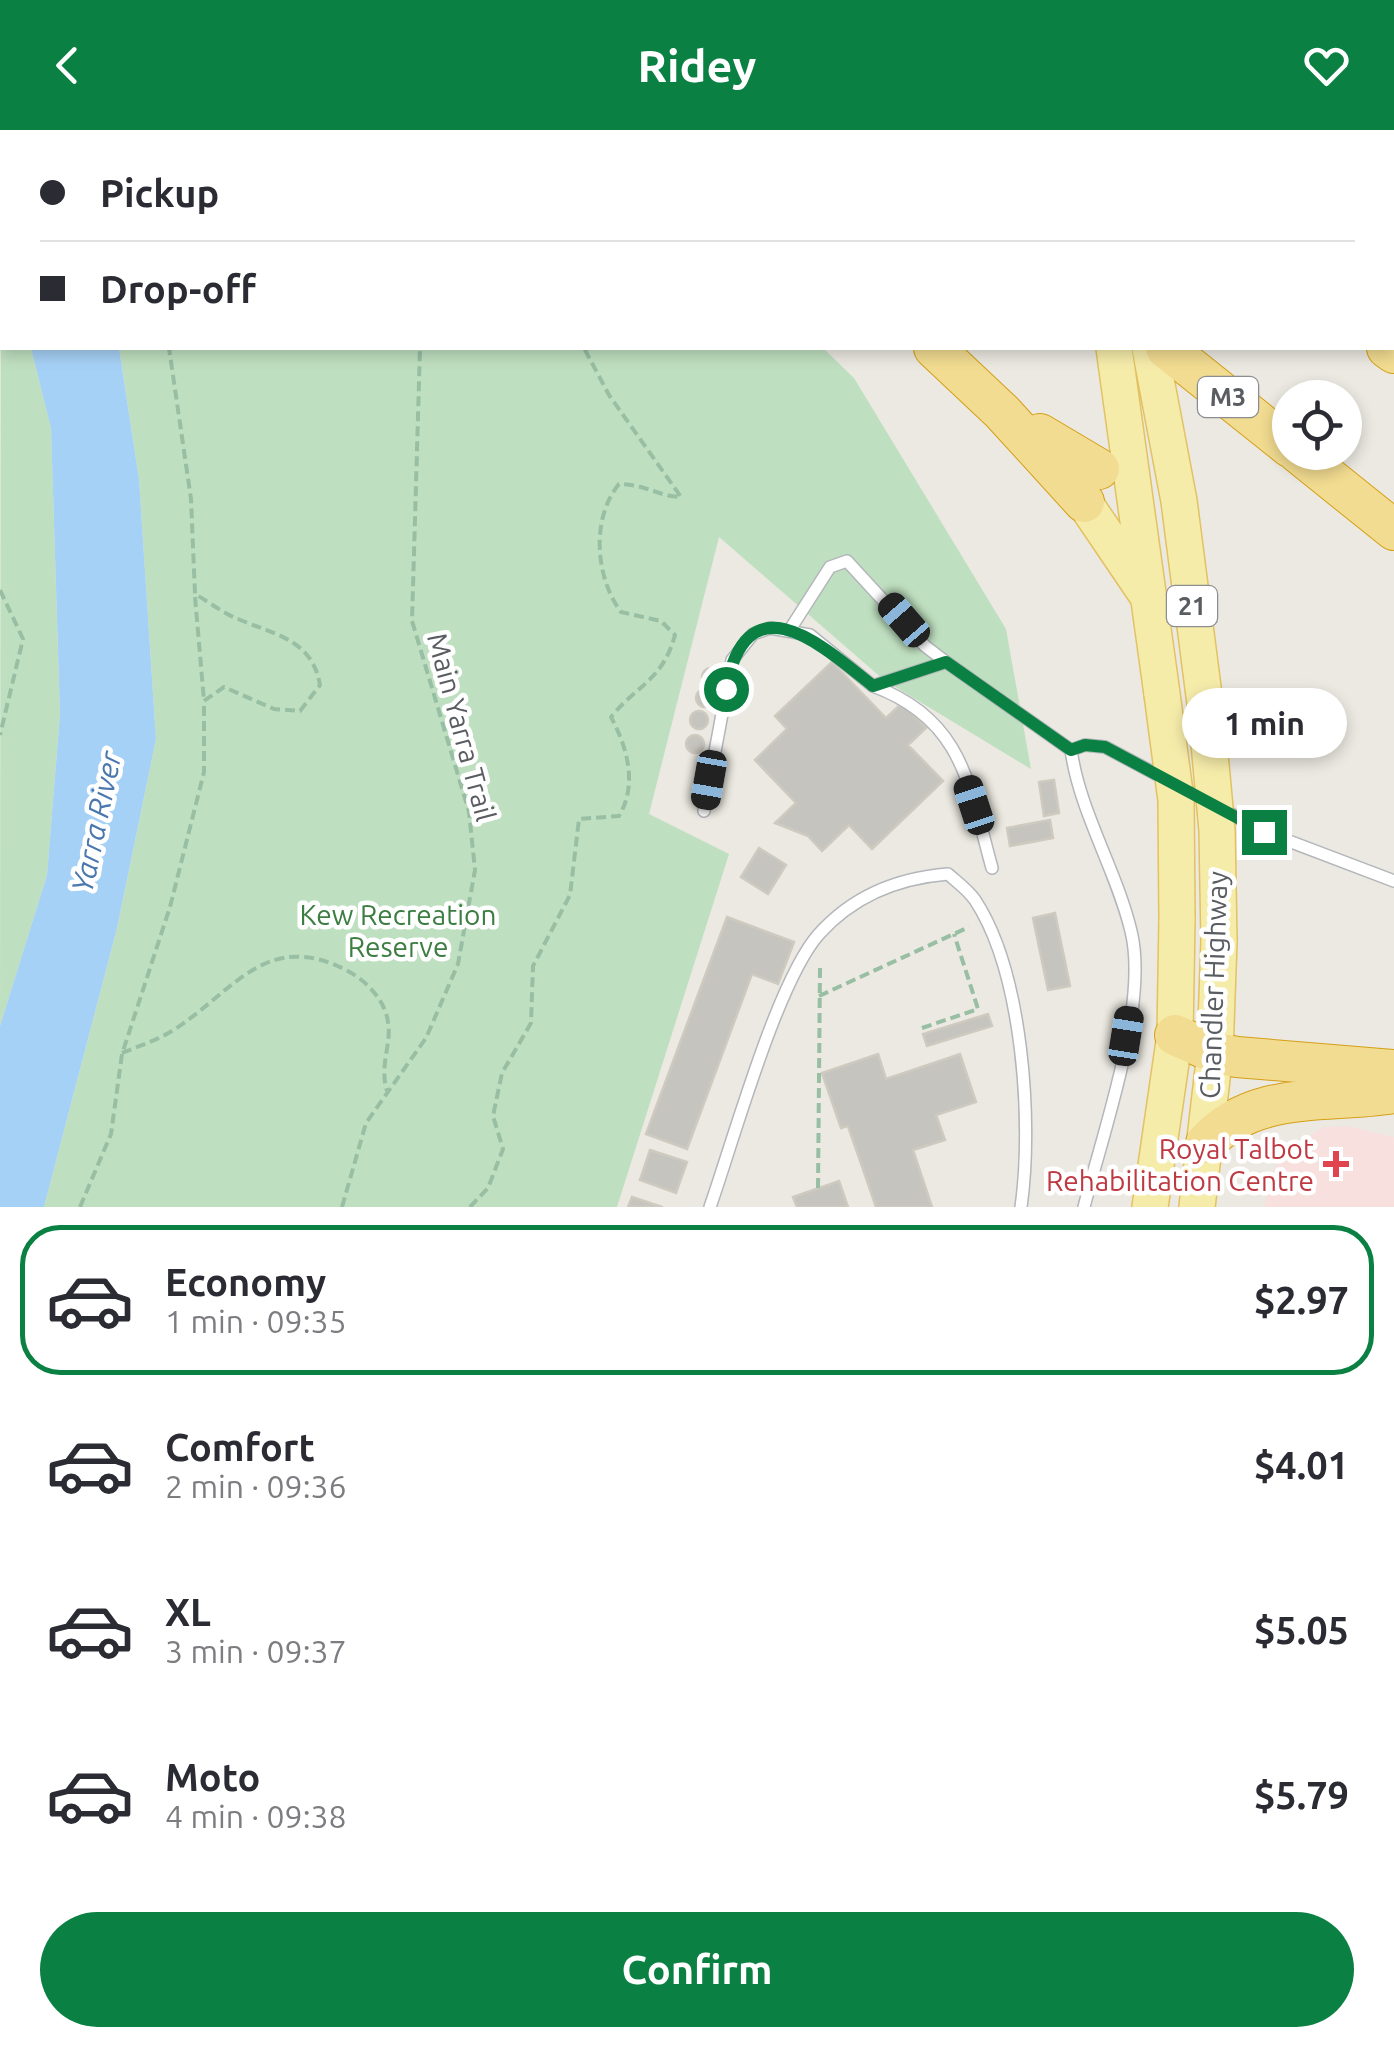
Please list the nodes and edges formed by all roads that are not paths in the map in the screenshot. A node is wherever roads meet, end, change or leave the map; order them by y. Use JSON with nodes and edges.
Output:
{"nodes":[{"id":1,"x":936,"y":350,"type":"edge"},
{"id":2,"x":1114,"y":350,"type":"edge"},
{"id":3,"x":1150,"y":350,"type":"edge"},
{"id":4,"x":1169,"y":350,"type":"edge"},
{"id":5,"x":1158,"y":394,"type":"junction"},
{"id":6,"x":1272,"y":433,"type":"edge"},
{"id":7,"x":1319,"y":470,"type":"edge"},
{"id":8,"x":1118,"y":474,"type":"junction"},
{"id":9,"x":1394,"y":530,"type":"edge"},
{"id":10,"x":1150,"y":600,"type":"junction"},
{"id":11,"x":789,"y":632,"type":"junction"},
{"id":12,"x":946,"y":662,"type":"junction"},
{"id":13,"x":873,"y":686,"type":"junction"},
{"id":14,"x":1071,"y":750,"type":"junction"},
{"id":15,"x":704,"y":811,"type":"dead end"},
{"id":16,"x":992,"y":868,"type":"dead end"},
{"id":17,"x":1394,"y":881,"type":"edge"},
{"id":18,"x":1175,"y":1034,"type":"junction"},
{"id":19,"x":1215,"y":1054,"type":"junction"},
{"id":20,"x":1394,"y":1070,"type":"edge"},
{"id":21,"x":1394,"y":1093,"type":"edge"},
{"id":22,"x":1206,"y":1143,"type":"junction"},
{"id":23,"x":710,"y":1207,"type":"edge"},
{"id":24,"x":1021,"y":1207,"type":"edge"},
{"id":25,"x":1084,"y":1207,"type":"edge"},
{"id":26,"x":1150,"y":1207,"type":"edge"},
{"id":27,"x":1197,"y":1207,"type":"edge"}],
"edges":[{"from":1,"to":8,"type":"highway"},
{"from":2,"to":8,"type":"main road","name":"Chandler Highway","number":"21"},
{"from":3,"to":5,"type":"main road","name":"Chandler Highway","number":"21"},
{"from":4,"to":6,"type":"highway","number":"M3"},
{"from":5,"to":8,"type":"main road"},
{"from":5,"to":19,"type":"main road","name":"Chandler Highway","number":"21","bridge":true},
{"from":7,"to":9,"type":"highway"},
{"from":8,"to":10,"type":"main road"},
{"from":8,"to":10,"type":"main road","name":"Chandler Highway","number":"21"},
{"from":10,"to":18,"type":"main road","name":"Chandler Highway","number":"21","bridge":true},
{"from":11,"to":12,"type":"lane"},
{"from":11,"to":13,"type":"lane"},
{"from":11,"to":15,"type":"lane"},
{"from":12,"to":13,"type":"lane"},
{"from":12,"to":14,"type":"lane"},
{"from":13,"to":16,"type":"lane"},
{"from":14,"to":17,"type":"lane"},
{"from":14,"to":25,"type":"lane"},
{"from":18,"to":19,"type":"highway"},
{"from":18,"to":26,"type":"main road","name":"Chandler Highway","number":"21"},
{"from":19,"to":20,"type":"highway"},
{"from":19,"to":22,"type":"main road","name":"Chandler Highway","number":"21"},
{"from":21,"to":22,"type":"highway"},
{"from":22,"to":27,"type":"main road","name":"Chandler Highway","number":"21"},
{"from":23,"to":24,"type":"lane"}]}
